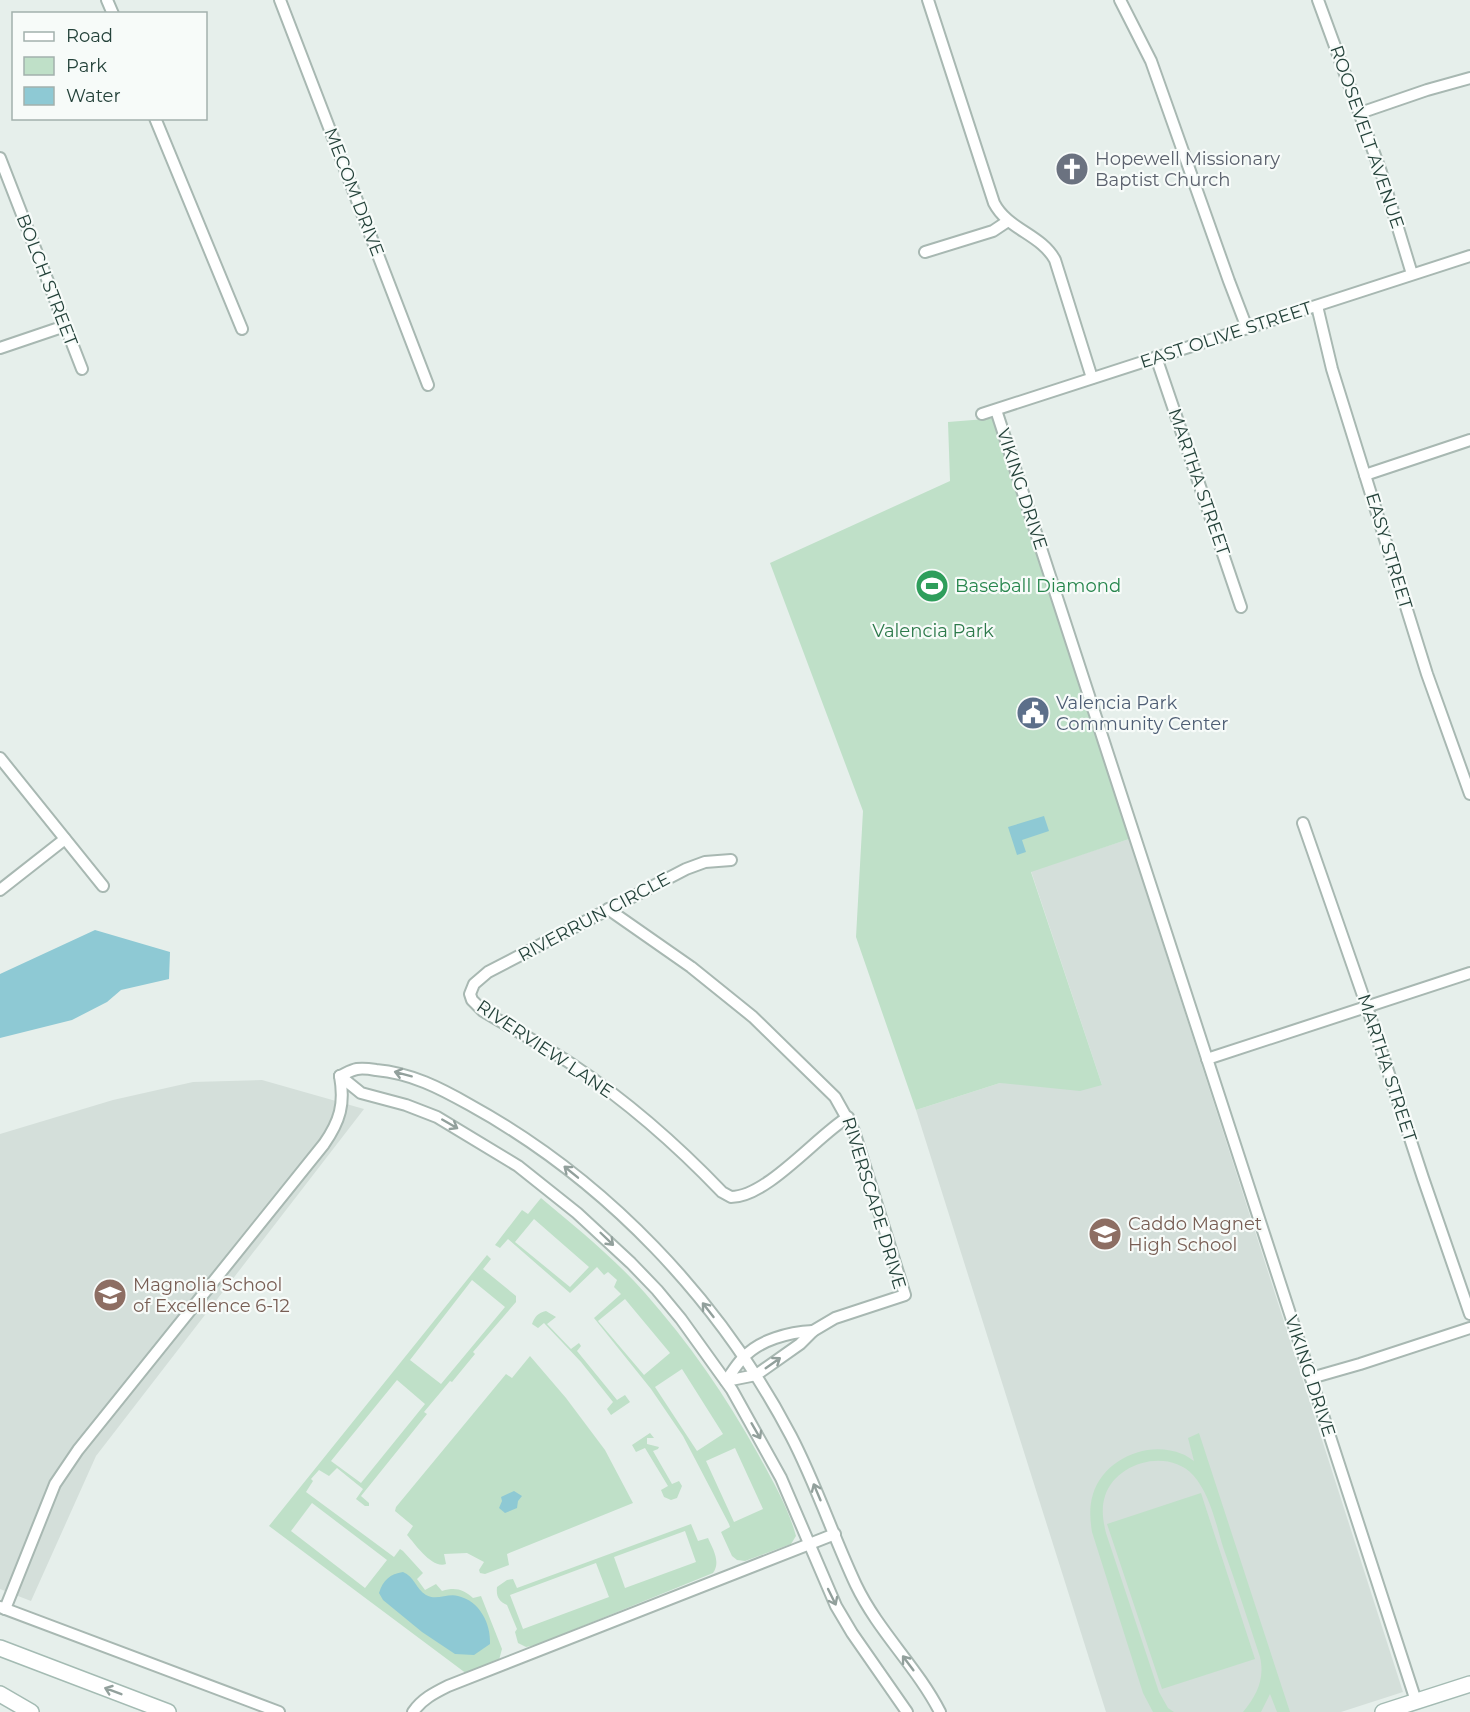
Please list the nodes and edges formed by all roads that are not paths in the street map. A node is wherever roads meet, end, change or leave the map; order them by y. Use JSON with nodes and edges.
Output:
{"nodes":[{"id":1,"x":280,"y":0,"type":"edge"},
{"id":2,"x":928,"y":0,"type":"edge"},
{"id":3,"x":1120,"y":0,"type":"edge"},
{"id":4,"x":1318,"y":0,"type":"edge"},
{"id":5,"x":1470,"y":78,"type":"edge"},
{"id":6,"x":1360,"y":113,"type":"junction"},
{"id":7,"x":157,"y":120,"type":"edge"},
{"id":8,"x":0,"y":158,"type":"edge"},
{"id":9,"x":1008,"y":221,"type":"junction"},
{"id":10,"x":925,"y":252,"type":"dead end"},
{"id":11,"x":1470,"y":256,"type":"edge"},
{"id":12,"x":1412,"y":274,"type":"junction"},
{"id":13,"x":1317,"y":306,"type":"junction"},
{"id":14,"x":65,"y":326,"type":"junction"},
{"id":15,"x":1247,"y":328,"type":"junction"},
{"id":16,"x":242,"y":329,"type":"dead end"},
{"id":17,"x":0,"y":348,"type":"edge"},
{"id":18,"x":1156,"y":357,"type":"junction"},
{"id":19,"x":82,"y":369,"type":"dead end"},
{"id":20,"x":1092,"y":378,"type":"junction"},
{"id":21,"x":428,"y":385,"type":"dead end"},
{"id":22,"x":996,"y":410,"type":"junction"},
{"id":23,"x":982,"y":414,"type":"dead end"},
{"id":24,"x":1470,"y":440,"type":"edge"},
{"id":25,"x":1365,"y":475,"type":"junction"},
{"id":26,"x":1241,"y":608,"type":"dead end"},
{"id":27,"x":0,"y":758,"type":"edge"},
{"id":28,"x":1470,"y":794,"type":"edge"},
{"id":29,"x":1303,"y":823,"type":"dead end"},
{"id":30,"x":65,"y":839,"type":"junction"},
{"id":31,"x":731,"y":860,"type":"dead end"},
{"id":32,"x":103,"y":886,"type":"dead end"},
{"id":33,"x":0,"y":890,"type":"edge"},
{"id":34,"x":608,"y":909,"type":"junction"},
{"id":35,"x":1470,"y":973,"type":"edge"},
{"id":36,"x":470,"y":994,"type":"joint"},
{"id":37,"x":1367,"y":1007,"type":"junction"},
{"id":38,"x":1206,"y":1055,"type":"junction"},
{"id":39,"x":340,"y":1076,"type":"junction"},
{"id":40,"x":848,"y":1117,"type":"junction"},
{"id":41,"x":1470,"y":1314,"type":"edge"},
{"id":42,"x":1470,"y":1328,"type":"edge"},
{"id":43,"x":813,"y":1331,"type":"junction"},
{"id":44,"x":743,"y":1357,"type":"junction"},
{"id":45,"x":756,"y":1375,"type":"junction"},
{"id":46,"x":1311,"y":1378,"type":"junction"},
{"id":47,"x":726,"y":1381,"type":"junction"},
{"id":48,"x":835,"y":1534,"type":"junction"},
{"id":49,"x":809,"y":1544,"type":"junction"},
{"id":50,"x":2,"y":1608,"type":"edge"},
{"id":51,"x":0,"y":1648,"type":"edge"},
{"id":52,"x":1470,"y":1684,"type":"edge"},
{"id":53,"x":0,"y":1694,"type":"edge"},
{"id":54,"x":1416,"y":1701,"type":"junction"},
{"id":55,"x":31,"y":1712,"type":"edge"},
{"id":56,"x":168,"y":1712,"type":"edge"},
{"id":57,"x":279,"y":1712,"type":"edge"},
{"id":58,"x":413,"y":1712,"type":"edge"},
{"id":59,"x":907,"y":1712,"type":"edge"},
{"id":60,"x":940,"y":1712,"type":"edge"},
{"id":61,"x":1383,"y":1712,"type":"edge"}],
"edges":[{"from":1,"to":21,"type":"street","name":"MECOM DRIVE"},
{"from":2,"to":9,"type":"street"},
{"from":3,"to":15,"type":"street"},
{"from":4,"to":6,"type":"street","name":"ROOSEVELT AVENUE"},
{"from":5,"to":6,"type":"street"},
{"from":6,"to":12,"type":"street","name":"ROOSEVELT AVENUE"},
{"from":7,"to":16,"type":"street"},
{"from":8,"to":14,"type":"street","name":"BOLCH STREET"},
{"from":9,"to":10,"type":"street"},
{"from":9,"to":20,"type":"street"},
{"from":11,"to":12,"type":"street","name":"EAST OLIVE STREET"},
{"from":12,"to":13,"type":"street","name":"EAST OLIVE STREET"},
{"from":13,"to":15,"type":"street","name":"EAST OLIVE STREET"},
{"from":13,"to":25,"type":"street","name":"EASY STREET"},
{"from":14,"to":17,"type":"street"},
{"from":14,"to":19,"type":"street","name":"BOLCH STREET"},
{"from":15,"to":18,"type":"street","name":"EAST OLIVE STREET"},
{"from":18,"to":20,"type":"street","name":"EAST OLIVE STREET"},
{"from":18,"to":26,"type":"street","name":"MARTHA STREET"},
{"from":20,"to":22,"type":"street","name":"EAST OLIVE STREET"},
{"from":22,"to":23,"type":"street","name":"EAST OLIVE STREET"},
{"from":22,"to":38,"type":"street","name":"VIKING DRIVE"},
{"from":24,"to":25,"type":"street"},
{"from":25,"to":28,"type":"street","name":"EASY STREET"},
{"from":27,"to":30,"type":"street"},
{"from":29,"to":37,"type":"street","name":"MARTHA STREET"},
{"from":30,"to":32,"type":"street"},
{"from":30,"to":33,"type":"street"},
{"from":31,"to":34,"type":"street","name":"RIVERRUN CIRCLE"},
{"from":34,"to":36,"type":"street","name":"RIVERRUN CIRCLE"},
{"from":34,"to":40,"type":"street","name":"RIVERSCAPE DRIVE"},
{"from":35,"to":37,"type":"street"},
{"from":36,"to":40,"type":"street","name":"RIVERVIEW LANE"},
{"from":37,"to":38,"type":"street"},
{"from":37,"to":41,"type":"street","name":"MARTHA STREET"},
{"from":38,"to":46,"type":"street","name":"VIKING DRIVE"},
{"from":44,"to":39,"type":"street","one_way":true},
{"from":39,"to":47,"type":"street","one_way":true},
{"from":39,"to":50,"type":"street"},
{"from":40,"to":43,"type":"street","name":"RIVERSCAPE DRIVE"},
{"from":42,"to":46,"type":"street"},
{"from":43,"to":44,"type":"street","name":"RIVERSCAPE DRIVE"},
{"from":45,"to":43,"type":"street","name":"RIVERSCAPE DRIVE","one_way":true},
{"from":44,"to":45,"type":"street"},
{"from":44,"to":47,"type":"street","name":"RIVERSCAPE DRIVE"},
{"from":45,"to":47,"type":"street","name":"RIVERSCAPE DRIVE"},
{"from":48,"to":45,"type":"street","one_way":true},
{"from":46,"to":54,"type":"street","name":"VIKING DRIVE"},
{"from":47,"to":49,"type":"street","one_way":true},
{"from":48,"to":49,"type":"street"},
{"from":60,"to":48,"type":"street","one_way":true},
{"from":49,"to":58,"type":"street"},
{"from":49,"to":59,"type":"street","one_way":true},
{"from":50,"to":57,"type":"street"},
{"from":56,"to":51,"type":"main road","one_way":true},
{"from":52,"to":54,"type":"main road"},
{"from":53,"to":55,"type":"main road"},
{"from":54,"to":61,"type":"main road"}]}
